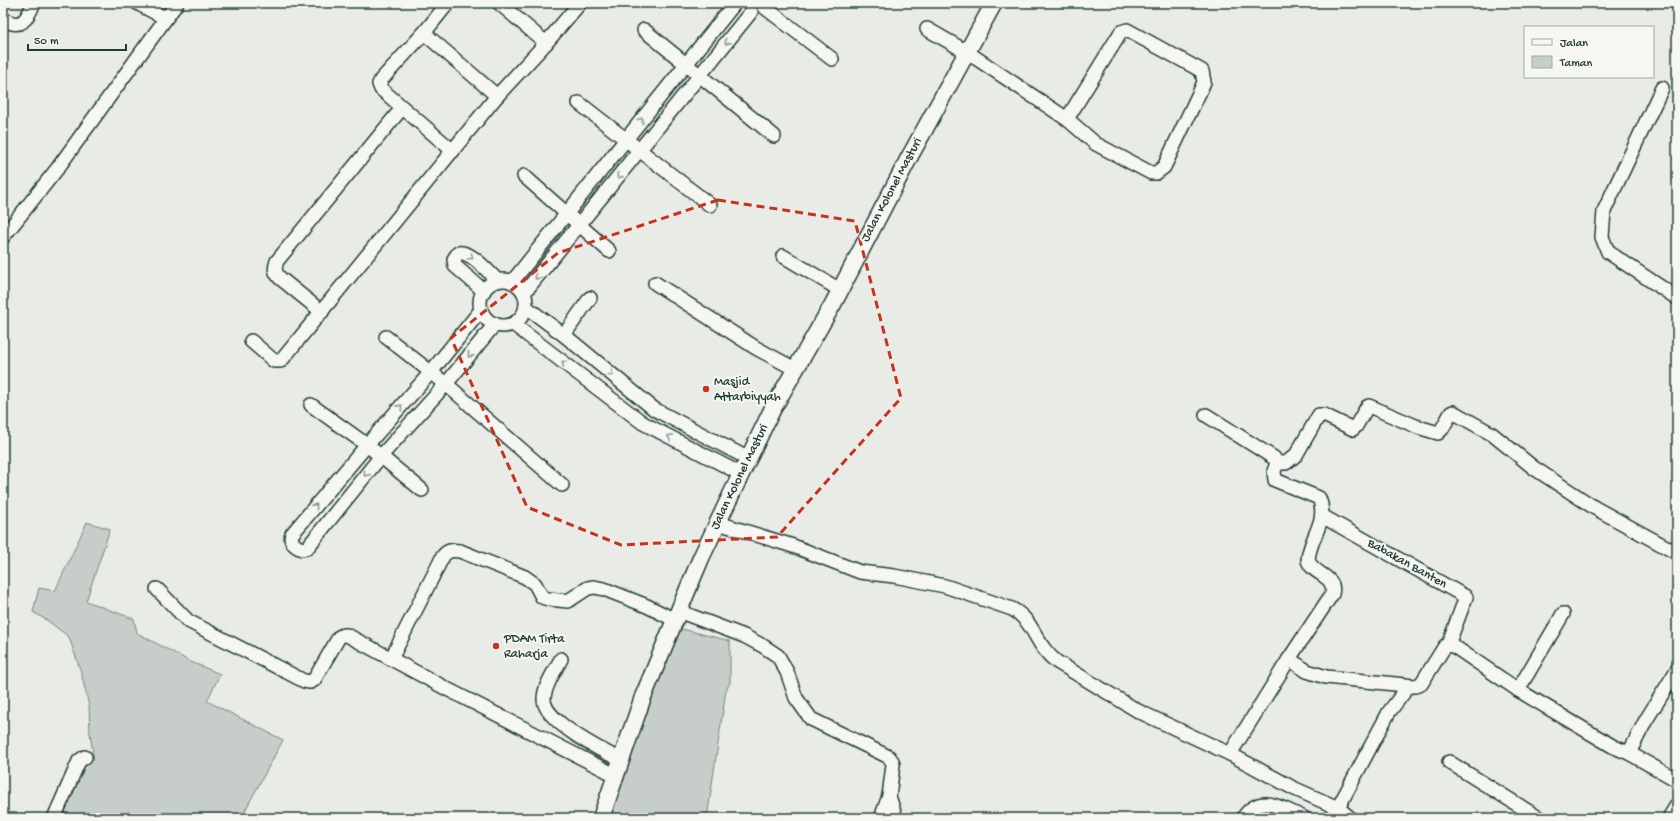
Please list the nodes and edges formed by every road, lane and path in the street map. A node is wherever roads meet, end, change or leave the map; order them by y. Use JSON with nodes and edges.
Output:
{"nodes":[{"id":1,"x":34,"y":3,"type":"edge"},
{"id":2,"x":138,"y":3,"type":"edge"},
{"id":3,"x":177,"y":3,"type":"edge"},
{"id":4,"x":448,"y":3,"type":"edge"},
{"id":5,"x":499,"y":3,"type":"edge"},
{"id":6,"x":580,"y":3,"type":"edge"},
{"id":7,"x":735,"y":3,"type":"edge"},
{"id":8,"x":741,"y":3,"type":"edge"},
{"id":9,"x":994,"y":3,"type":"edge"},
{"id":10,"x":759,"y":7,"type":"edge"},
{"id":11,"x":165,"y":18,"type":"junction"},
{"id":12,"x":3,"y":19,"type":"edge"},
{"id":13,"x":928,"y":29,"type":"dead end"},
{"id":14,"x":644,"y":30,"type":"dead end"},
{"id":15,"x":424,"y":33,"type":"junction"},
{"id":16,"x":546,"y":43,"type":"junction"},
{"id":17,"x":967,"y":52,"type":"junction"},
{"id":18,"x":832,"y":59,"type":"dead end"},
{"id":19,"x":686,"y":64,"type":"junction"},
{"id":20,"x":700,"y":75,"type":"junction"},
{"id":21,"x":677,"y":76,"type":"junction"},
{"id":22,"x":690,"y":88,"type":"junction"},
{"id":23,"x":1662,"y":88,"type":"dead end"},
{"id":24,"x":497,"y":96,"type":"junction"},
{"id":25,"x":579,"y":103,"type":"dead end"},
{"id":26,"x":402,"y":108,"type":"junction"},
{"id":27,"x":1066,"y":119,"type":"junction"},
{"id":28,"x":774,"y":136,"type":"dead end"},
{"id":29,"x":626,"y":140,"type":"junction"},
{"id":30,"x":640,"y":150,"type":"junction"},
{"id":31,"x":453,"y":151,"type":"junction"},
{"id":32,"x":616,"y":152,"type":"junction"},
{"id":33,"x":630,"y":163,"type":"junction"},
{"id":34,"x":524,"y":176,"type":"dead end"},
{"id":35,"x":710,"y":205,"type":"dead end"},
{"id":36,"x":566,"y":214,"type":"junction"},
{"id":37,"x":558,"y":225,"type":"junction"},
{"id":38,"x":579,"y":225,"type":"junction"},
{"id":39,"x":4,"y":235,"type":"edge"},
{"id":40,"x":571,"y":236,"type":"junction"},
{"id":41,"x":609,"y":251,"type":"dead end"},
{"id":42,"x":783,"y":256,"type":"dead end"},
{"id":43,"x":498,"y":281,"type":"junction"},
{"id":44,"x":512,"y":282,"type":"junction"},
{"id":45,"x":654,"y":283,"type":"dead end"},
{"id":46,"x":840,"y":290,"type":"junction"},
{"id":47,"x":484,"y":291,"type":"junction"},
{"id":48,"x":524,"y":293,"type":"junction"},
{"id":49,"x":590,"y":298,"type":"dead end"},
{"id":50,"x":1677,"y":298,"type":"edge"},
{"id":51,"x":526,"y":307,"type":"junction"},
{"id":52,"x":481,"y":310,"type":"junction"},
{"id":53,"x":322,"y":312,"type":"junction"},
{"id":54,"x":495,"y":324,"type":"junction"},
{"id":55,"x":513,"y":324,"type":"junction"},
{"id":56,"x":564,"y":335,"type":"junction"},
{"id":57,"x":386,"y":337,"type":"dead end"},
{"id":58,"x":252,"y":341,"type":"dead end"},
{"id":59,"x":599,"y":364,"type":"junction"},
{"id":60,"x":795,"y":369,"type":"junction"},
{"id":61,"x":428,"y":376,"type":"junction"},
{"id":62,"x":587,"y":381,"type":"junction"},
{"id":63,"x":442,"y":388,"type":"junction"},
{"id":64,"x":311,"y":406,"type":"dead end"},
{"id":65,"x":1206,"y":414,"type":"dead end"},
{"id":66,"x":367,"y":445,"type":"junction"},
{"id":67,"x":381,"y":456,"type":"junction"},
{"id":68,"x":748,"y":459,"type":"junction"},
{"id":69,"x":1277,"y":463,"type":"junction"},
{"id":70,"x":741,"y":474,"type":"junction"},
{"id":71,"x":562,"y":485,"type":"dead end"},
{"id":72,"x":422,"y":490,"type":"dead end"},
{"id":73,"x":1322,"y":516,"type":"junction"},
{"id":74,"x":718,"y":523,"type":"junction"},
{"id":75,"x":1677,"y":553,"type":"edge"},
{"id":76,"x":157,"y":589,"type":"dead end"},
{"id":77,"x":1563,"y":614,"type":"dead end"},
{"id":78,"x":677,"y":615,"type":"junction"},
{"id":79,"x":1448,"y":645,"type":"junction"},
{"id":80,"x":391,"y":659,"type":"junction"},
{"id":81,"x":561,"y":659,"type":"dead end"},
{"id":82,"x":1289,"y":659,"type":"junction"},
{"id":83,"x":1677,"y":670,"type":"edge"},
{"id":84,"x":1408,"y":687,"type":"junction"},
{"id":85,"x":1518,"y":690,"type":"junction"},
{"id":86,"x":1629,"y":753,"type":"junction"},
{"id":87,"x":1230,"y":754,"type":"junction"},
{"id":88,"x":85,"y":757,"type":"dead end"},
{"id":89,"x":622,"y":760,"type":"junction"},
{"id":90,"x":1449,"y":762,"type":"dead end"},
{"id":91,"x":616,"y":776,"type":"junction"},
{"id":92,"x":1677,"y":780,"type":"edge"},
{"id":93,"x":889,"y":796,"type":"junction"},
{"id":94,"x":1677,"y":805,"type":"edge"},
{"id":95,"x":1338,"y":808,"type":"junction"},
{"id":96,"x":54,"y":818,"type":"edge"},
{"id":97,"x":601,"y":818,"type":"edge"},
{"id":98,"x":880,"y":818,"type":"edge"},
{"id":99,"x":896,"y":818,"type":"edge"},
{"id":100,"x":1243,"y":818,"type":"edge"},
{"id":101,"x":1304,"y":818,"type":"edge"},
{"id":102,"x":1350,"y":818,"type":"edge"},
{"id":103,"x":1540,"y":818,"type":"edge"},
{"id":104,"x":1669,"y":818,"type":"edge"}],
"edges":[{"from":1,"to":12,"type":"street"},
{"from":2,"to":11,"type":"street"},
{"from":3,"to":11,"type":"street"},
{"from":4,"to":15,"type":"street"},
{"from":5,"to":16,"type":"street"},
{"from":6,"to":16,"type":"street"},
{"from":7,"to":19,"type":"street"},
{"from":8,"to":10,"type":"street"},
{"from":9,"to":17,"type":"main road","name":"Jalan Kolonel Masturi"},
{"from":10,"to":18,"type":"street"},
{"from":10,"to":20,"type":"street","one_way":true},
{"from":11,"to":39,"type":"street"},
{"from":13,"to":17,"type":"street"},
{"from":14,"to":19,"type":"street"},
{"from":15,"to":24,"type":"street"},
{"from":15,"to":26,"type":"street"},
{"from":16,"to":24,"type":"street"},
{"from":17,"to":27,"type":"street"},
{"from":17,"to":46,"type":"main road","name":"Jalan Kolonel Masturi"},
{"from":19,"to":20,"type":"street"},
{"from":19,"to":21,"type":"street"},
{"from":20,"to":22,"type":"street"},
{"from":20,"to":28,"type":"street"},
{"from":21,"to":22,"type":"street"},
{"from":29,"to":21,"type":"street","one_way":true},
{"from":22,"to":30,"type":"street"},
{"from":23,"to":50,"type":"street"},
{"from":24,"to":31,"type":"street"},
{"from":25,"to":29,"type":"street"},
{"from":26,"to":31,"type":"street"},
{"from":26,"to":53,"type":"street"},
{"from":27,"to":27,"type":"street"},
{"from":29,"to":30,"type":"street"},
{"from":29,"to":32,"type":"street"},
{"from":30,"to":33,"type":"street"},
{"from":30,"to":35,"type":"street"},
{"from":31,"to":53,"type":"street"},
{"from":32,"to":33,"type":"street"},
{"from":32,"to":36,"type":"street"},
{"from":33,"to":38,"type":"street","one_way":true},
{"from":34,"to":36,"type":"street"},
{"from":36,"to":37,"type":"street"},
{"from":36,"to":38,"type":"street"},
{"from":37,"to":40,"type":"street"},
{"from":37,"to":44,"type":"street"},
{"from":38,"to":40,"type":"street"},
{"from":38,"to":41,"type":"street"},
{"from":40,"to":48,"type":"street","one_way":true},
{"from":42,"to":46,"type":"street"},
{"from":43,"to":44,"type":"street"},
{"from":43,"to":47,"type":"street"},
{"from":47,"to":43,"type":"street","one_way":true},
{"from":44,"to":48,"type":"street"},
{"from":45,"to":60,"type":"street"},
{"from":46,"to":60,"type":"main road","name":"Jalan Kolonel Masturi"},
{"from":47,"to":52,"type":"street"},
{"from":48,"to":51,"type":"street"},
{"from":49,"to":56,"type":"street"},
{"from":51,"to":55,"type":"street"},
{"from":51,"to":56,"type":"street"},
{"from":52,"to":54,"type":"street"},
{"from":52,"to":61,"type":"street"},
{"from":53,"to":58,"type":"street"},
{"from":54,"to":55,"type":"street"},
{"from":54,"to":63,"type":"street","one_way":true},
{"from":62,"to":55,"type":"street","one_way":true},
{"from":56,"to":59,"type":"street"},
{"from":57,"to":61,"type":"street"},
{"from":59,"to":62,"type":"street"},
{"from":59,"to":68,"type":"street","one_way":true},
{"from":60,"to":68,"type":"main road","name":"Jalan Kolonel Masturi"},
{"from":61,"to":63,"type":"street"},
{"from":66,"to":61,"type":"street","one_way":true},
{"from":70,"to":62,"type":"street","one_way":true},
{"from":63,"to":67,"type":"street"},
{"from":63,"to":71,"type":"street"},
{"from":64,"to":66,"type":"street"},
{"from":65,"to":69,"type":"street"},
{"from":66,"to":67,"type":"street"},
{"from":67,"to":66,"type":"street","one_way":true},
{"from":67,"to":72,"type":"street"},
{"from":68,"to":70,"type":"main road","name":"Jalan Kolonel Masturi"},
{"from":69,"to":73,"type":"street"},
{"from":69,"to":75,"type":"street"},
{"from":70,"to":74,"type":"main road","name":"Jalan Kolonel Masturi"},
{"from":73,"to":79,"type":"street","name":"Babakan Banten"},
{"from":73,"to":82,"type":"street"},
{"from":74,"to":78,"type":"main road","name":"Jalan Kolonel Masturi"},
{"from":74,"to":87,"type":"street"},
{"from":76,"to":80,"type":"street"},
{"from":77,"to":85,"type":"street"},
{"from":78,"to":80,"type":"street"},
{"from":78,"to":89,"type":"main road","name":"Jalan Kolonel Masturi"},
{"from":78,"to":93,"type":"street"},
{"from":79,"to":84,"type":"street"},
{"from":79,"to":85,"type":"street"},
{"from":80,"to":91,"type":"street"},
{"from":81,"to":89,"type":"street"},
{"from":82,"to":84,"type":"street"},
{"from":82,"to":87,"type":"street"},
{"from":83,"to":86,"type":"street"},
{"from":84,"to":95,"type":"street"},
{"from":85,"to":86,"type":"street"},
{"from":86,"to":92,"type":"street"},
{"from":87,"to":95,"type":"street"},
{"from":88,"to":96,"type":"street"},
{"from":89,"to":91,"type":"main road","name":"Jalan Kolonel Masturi"},
{"from":90,"to":103,"type":"street"},
{"from":91,"to":97,"type":"main road","name":"Jalan Kolonel Masturi"},
{"from":93,"to":98,"type":"street"},
{"from":93,"to":99,"type":"street"},
{"from":94,"to":104,"type":"street"},
{"from":95,"to":102,"type":"street"},
{"from":100,"to":101,"type":"street"}]}
